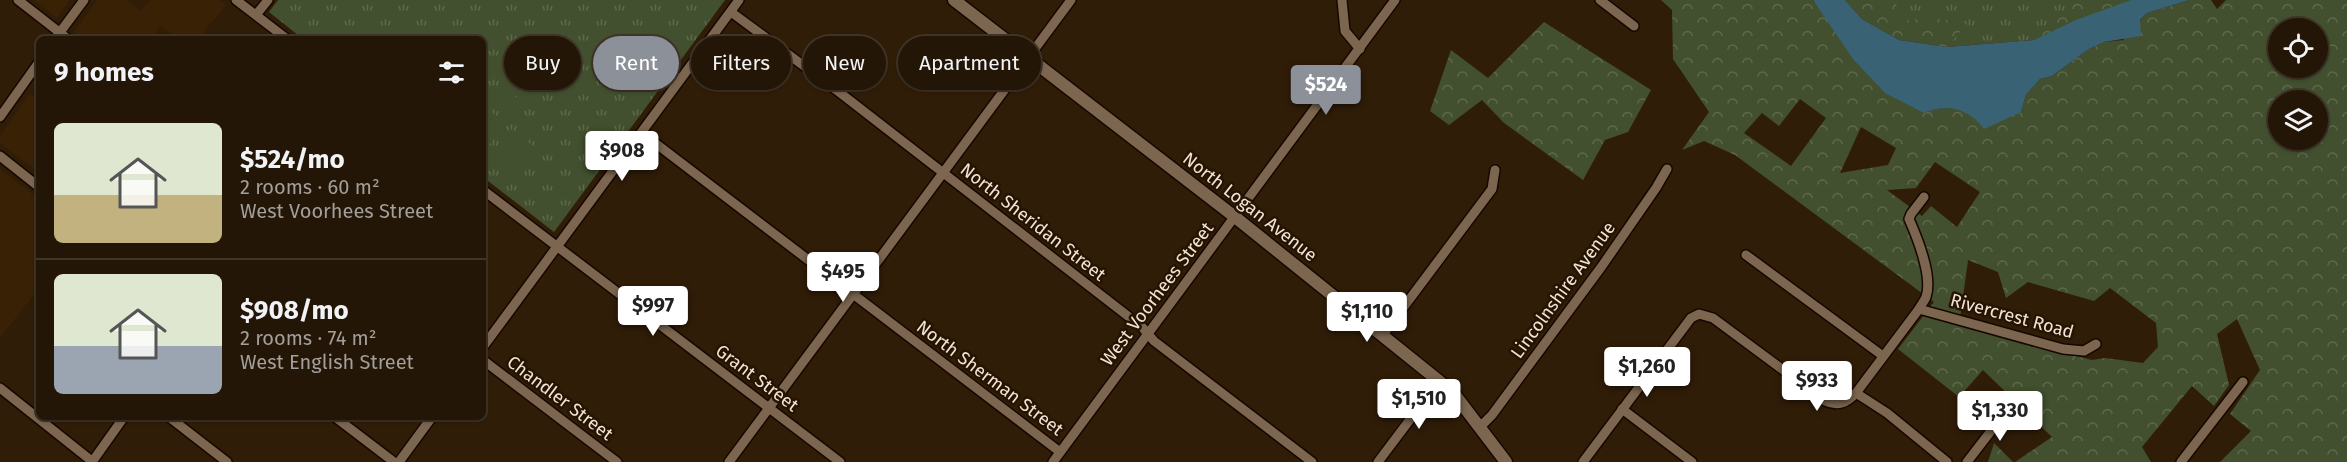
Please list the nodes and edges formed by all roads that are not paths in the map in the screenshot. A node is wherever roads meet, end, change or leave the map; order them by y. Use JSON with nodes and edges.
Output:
{"nodes":[{"id":1,"x":18,"y":0,"type":"edge"},
{"id":2,"x":84,"y":0,"type":"edge"},
{"id":3,"x":236,"y":0,"type":"edge"},
{"id":4,"x":268,"y":0,"type":"edge"},
{"id":5,"x":740,"y":0,"type":"edge"},
{"id":6,"x":954,"y":0,"type":"edge"},
{"id":7,"x":1071,"y":0,"type":"edge"},
{"id":8,"x":1342,"y":0,"type":"edge"},
{"id":9,"x":1395,"y":0,"type":"edge"},
{"id":10,"x":1600,"y":0,"type":"edge"},
{"id":11,"x":731,"y":12,"type":"junction"},
{"id":12,"x":256,"y":15,"type":"junction"},
{"id":13,"x":1634,"y":26,"type":"dead end"},
{"id":14,"x":58,"y":36,"type":"edge"},
{"id":15,"x":283,"y":36,"type":"edge"},
{"id":16,"x":1001,"y":36,"type":"edge"},
{"id":17,"x":1041,"y":41,"type":"edge"},
{"id":18,"x":1360,"y":49,"type":"junction"},
{"id":19,"x":36,"y":66,"type":"edge"},
{"id":20,"x":1041,"y":66,"type":"edge"},
{"id":21,"x":1005,"y":90,"type":"edge"},
{"id":22,"x":0,"y":117,"type":"edge"},
{"id":23,"x":642,"y":133,"type":"junction"},
{"id":24,"x":0,"y":156,"type":"edge"},
{"id":25,"x":1667,"y":169,"type":"dead end"},
{"id":26,"x":1494,"y":170,"type":"dead end"},
{"id":27,"x":943,"y":173,"type":"junction"},
{"id":28,"x":36,"y":185,"type":"edge"},
{"id":29,"x":486,"y":192,"type":"edge"},
{"id":30,"x":1924,"y":197,"type":"dead end"},
{"id":31,"x":1235,"y":217,"type":"junction"},
{"id":32,"x":557,"y":247,"type":"junction"},
{"id":33,"x":1746,"y":255,"type":"dead end"},
{"id":34,"x":853,"y":294,"type":"junction"},
{"id":35,"x":1919,"y":309,"type":"junction"},
{"id":36,"x":1148,"y":334,"type":"junction"},
{"id":37,"x":1382,"y":336,"type":"junction"},
{"id":38,"x":486,"y":343,"type":"edge"},
{"id":39,"x":2096,"y":344,"type":"dead end"},
{"id":40,"x":1883,"y":356,"type":"junction"},
{"id":41,"x":486,"y":362,"type":"edge"},
{"id":42,"x":1439,"y":381,"type":"junction"},
{"id":43,"x":2242,"y":382,"type":"dead end"},
{"id":44,"x":0,"y":388,"type":"edge"},
{"id":45,"x":1856,"y":393,"type":"junction"},
{"id":46,"x":2011,"y":405,"type":"dead end"},
{"id":47,"x":770,"y":408,"type":"junction"},
{"id":48,"x":1622,"y":409,"type":"junction"},
{"id":49,"x":36,"y":417,"type":"edge"},
{"id":50,"x":40,"y":420,"type":"edge"},
{"id":51,"x":122,"y":420,"type":"edge"},
{"id":52,"x":173,"y":420,"type":"edge"},
{"id":53,"x":339,"y":420,"type":"edge"},
{"id":54,"x":430,"y":420,"type":"edge"},
{"id":55,"x":1480,"y":427,"type":"junction"},
{"id":56,"x":1060,"y":452,"type":"junction"},
{"id":57,"x":92,"y":462,"type":"edge"},
{"id":58,"x":227,"y":462,"type":"edge"},
{"id":59,"x":394,"y":462,"type":"edge"},
{"id":60,"x":399,"y":462,"type":"edge"},
{"id":61,"x":617,"y":462,"type":"edge"},
{"id":62,"x":729,"y":462,"type":"edge"},
{"id":63,"x":840,"y":462,"type":"edge"},
{"id":64,"x":1053,"y":462,"type":"edge"},
{"id":65,"x":1312,"y":462,"type":"edge"},
{"id":66,"x":1378,"y":462,"type":"edge"},
{"id":67,"x":1506,"y":462,"type":"edge"},
{"id":68,"x":1583,"y":462,"type":"edge"},
{"id":69,"x":1692,"y":462,"type":"edge"},
{"id":70,"x":1947,"y":462,"type":"edge"},
{"id":71,"x":1967,"y":462,"type":"edge"},
{"id":72,"x":2181,"y":462,"type":"edge"}],
"edges":[{"from":1,"to":14,"type":"street"},
{"from":2,"to":14,"type":"street"},
{"from":3,"to":12,"type":"street"},
{"from":4,"to":12,"type":"street"},
{"from":5,"to":11,"type":"street"},
{"from":6,"to":16,"type":"street","name":"North Logan Avenue"},
{"from":7,"to":17,"type":"street"},
{"from":8,"to":18,"type":"street"},
{"from":9,"to":18,"type":"street","name":"West Voorhees Street"},
{"from":10,"to":13,"type":"street"},
{"from":11,"to":23,"type":"street"},
{"from":11,"to":27,"type":"street","name":"North Sheridan Street"},
{"from":12,"to":15,"type":"street"},
{"from":18,"to":31,"type":"street","name":"West Voorhees Street"},
{"from":19,"to":22,"type":"street"},
{"from":20,"to":31,"type":"street","name":"North Logan Avenue"},
{"from":21,"to":27,"type":"street"},
{"from":23,"to":32,"type":"street"},
{"from":23,"to":34,"type":"street","name":"North Sherman Street"},
{"from":24,"to":28,"type":"street"},
{"from":25,"to":55,"type":"street","name":"Lincolnshire Avenue"},
{"from":26,"to":37,"type":"street"},
{"from":27,"to":34,"type":"street"},
{"from":27,"to":36,"type":"street","name":"North Sheridan Street"},
{"from":29,"to":32,"type":"street","name":"Grant Street"},
{"from":30,"to":35,"type":"street","name":"Rivercrest Road"},
{"from":31,"to":36,"type":"street","name":"West Voorhees Street"},
{"from":31,"to":37,"type":"street","name":"North Logan Avenue"},
{"from":32,"to":38,"type":"street"},
{"from":32,"to":47,"type":"street","name":"Grant Street"},
{"from":33,"to":40,"type":"street"},
{"from":34,"to":47,"type":"street"},
{"from":34,"to":56,"type":"street","name":"North Sherman Street"},
{"from":35,"to":39,"type":"street","name":"Rivercrest Road"},
{"from":35,"to":40,"type":"street","name":"Rivercrest Road"},
{"from":36,"to":56,"type":"street","name":"West Voorhees Street"},
{"from":36,"to":65,"type":"street","name":"North Sheridan Street"},
{"from":37,"to":42,"type":"street","name":"North Logan Avenue"},
{"from":40,"to":45,"type":"street","name":"Rivercrest Road"},
{"from":41,"to":61,"type":"street","name":"Chandler Street"},
{"from":42,"to":55,"type":"street","name":"North Logan Avenue"},
{"from":42,"to":66,"type":"street"},
{"from":43,"to":72,"type":"street"},
{"from":44,"to":49,"type":"street"},
{"from":45,"to":48,"type":"street"},
{"from":45,"to":70,"type":"street"},
{"from":46,"to":71,"type":"street"},
{"from":47,"to":62,"type":"street"},
{"from":47,"to":63,"type":"street","name":"Grant Street"},
{"from":48,"to":68,"type":"street"},
{"from":48,"to":69,"type":"street"},
{"from":50,"to":57,"type":"street"},
{"from":51,"to":57,"type":"street"},
{"from":52,"to":58,"type":"street"},
{"from":53,"to":59,"type":"street"},
{"from":54,"to":60,"type":"street"},
{"from":55,"to":67,"type":"street","name":"North Logan Avenue"},
{"from":56,"to":64,"type":"street","name":"West Voorhees Street"}]}
